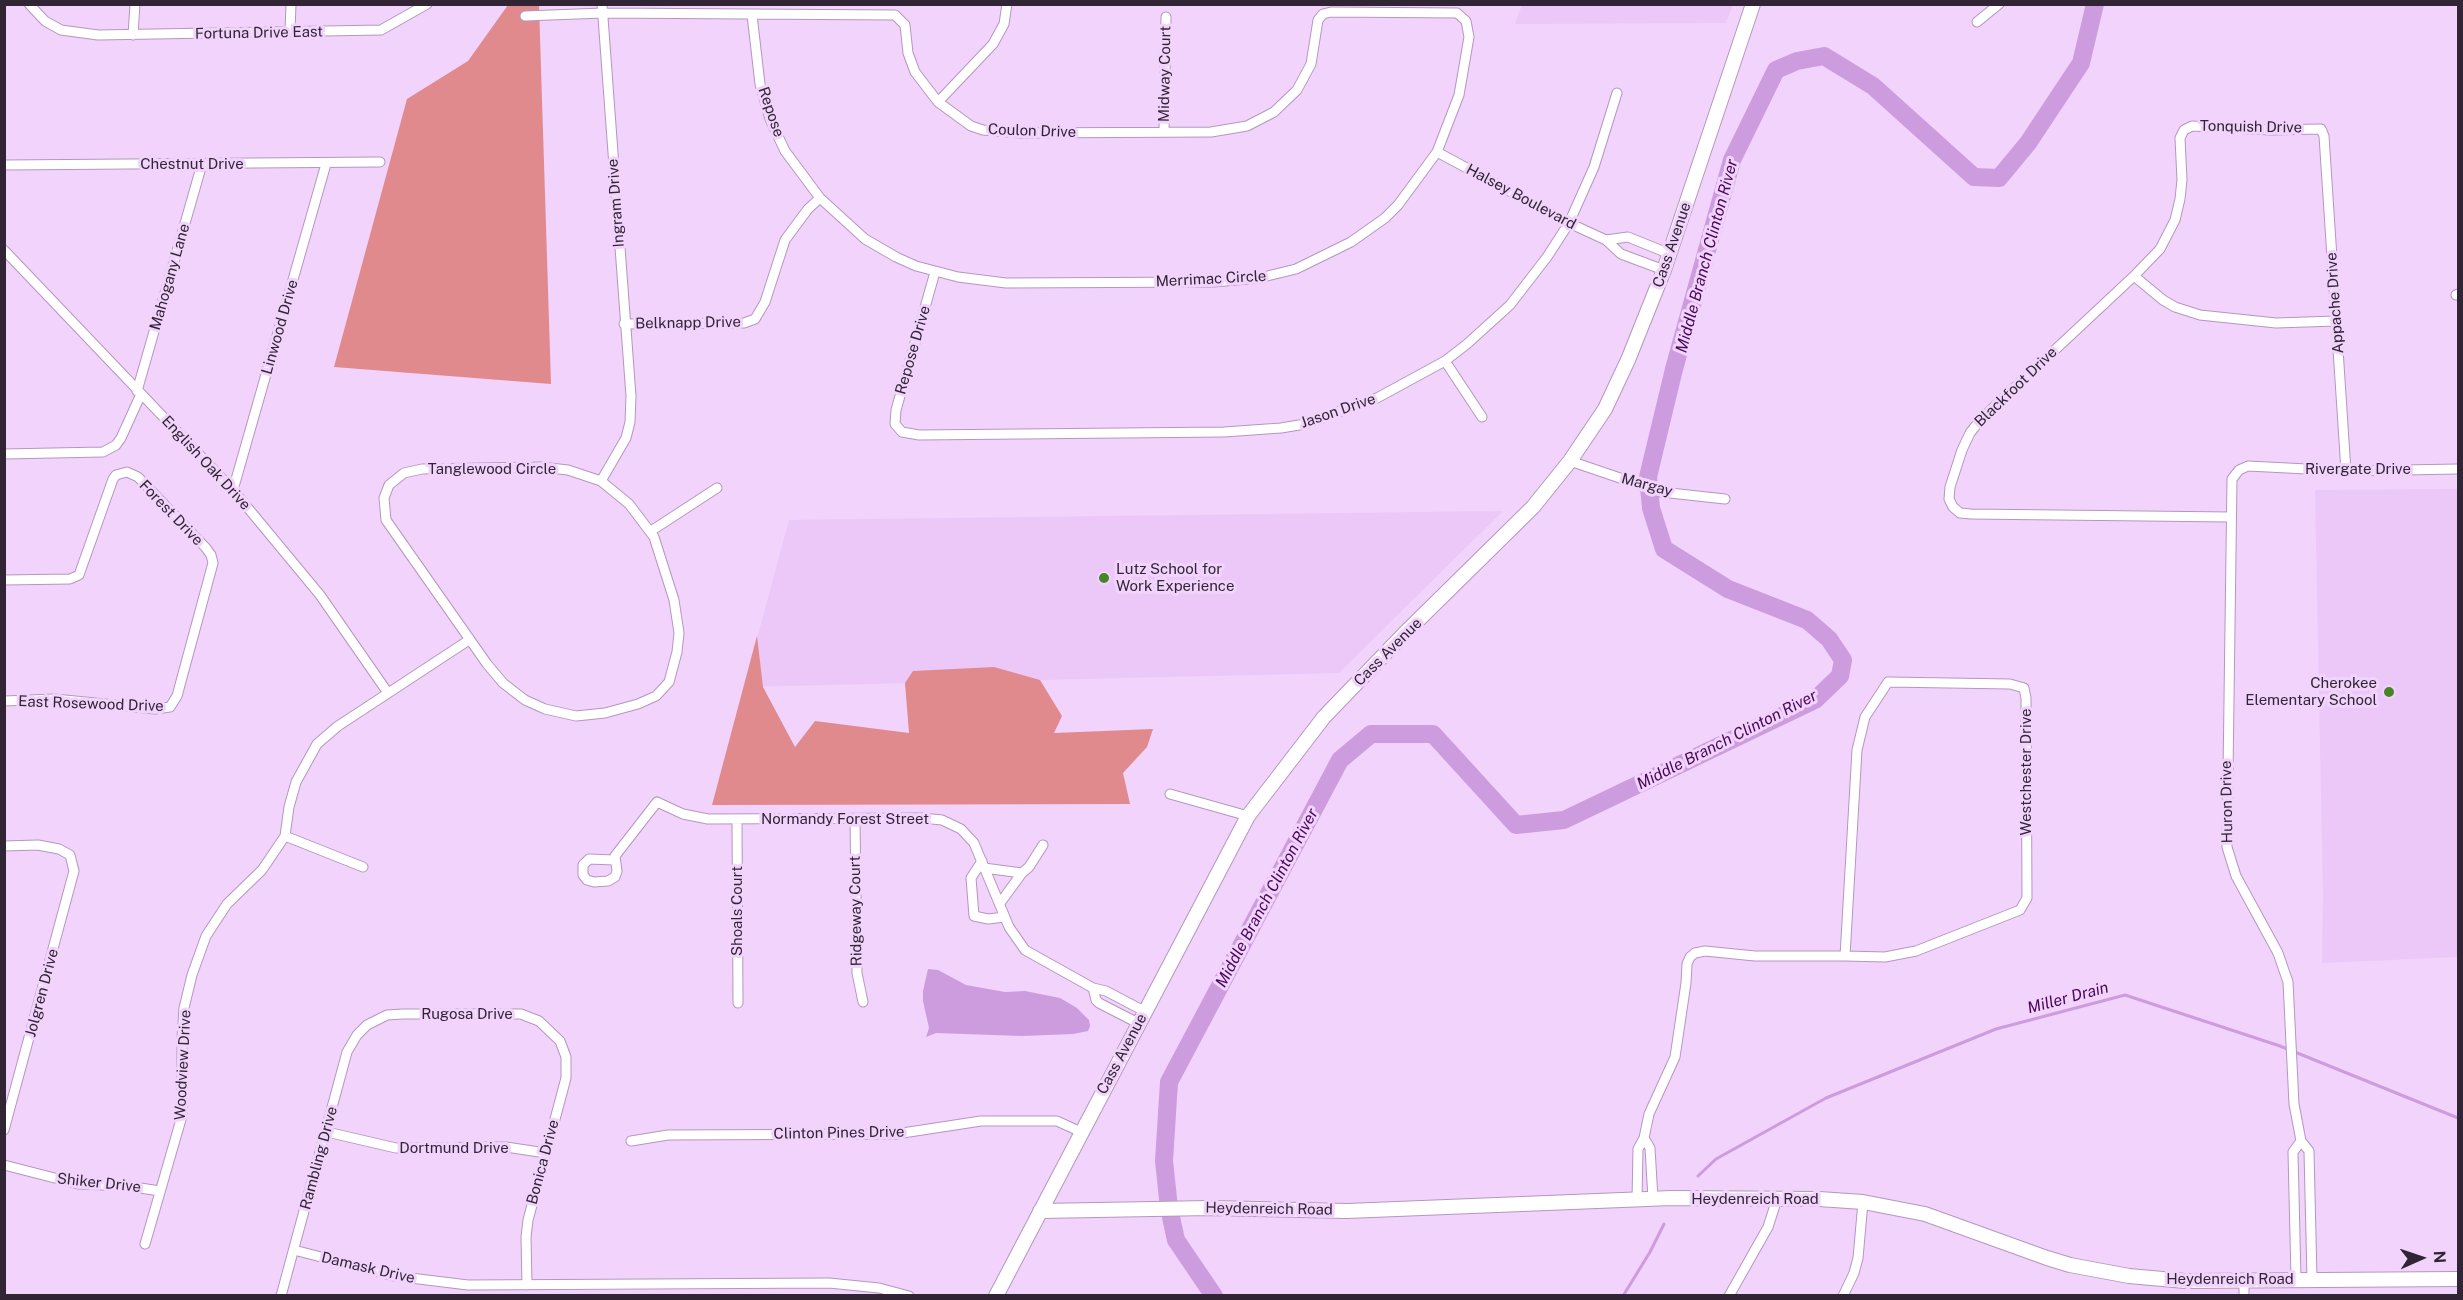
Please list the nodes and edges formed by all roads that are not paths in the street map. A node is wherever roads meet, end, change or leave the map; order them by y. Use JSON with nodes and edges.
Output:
{"nodes":[{"id":1,"x":29,"y":4,"type":"edge"},
{"id":2,"x":135,"y":4,"type":"edge"},
{"id":3,"x":291,"y":4,"type":"edge"},
{"id":4,"x":427,"y":4,"type":"edge"},
{"id":5,"x":1007,"y":4,"type":"edge"},
{"id":6,"x":1753,"y":4,"type":"edge"},
{"id":7,"x":1999,"y":4,"type":"edge"},
{"id":8,"x":602,"y":9,"type":"edge"},
{"id":9,"x":752,"y":15,"type":"junction"},
{"id":10,"x":525,"y":16,"type":"dead end"},
{"id":11,"x":1166,"y":16,"type":"dead end"},
{"id":12,"x":1462,"y":16,"type":"joint"},
{"id":13,"x":1977,"y":22,"type":"dead end"},
{"id":14,"x":290,"y":32,"type":"junction"},
{"id":15,"x":133,"y":35,"type":"junction"},
{"id":16,"x":1617,"y":93,"type":"dead end"},
{"id":17,"x":938,"y":102,"type":"junction"},
{"id":18,"x":1164,"y":132,"type":"junction"},
{"id":19,"x":2324,"y":136,"type":"joint"},
{"id":20,"x":2180,"y":138,"type":"joint"},
{"id":21,"x":1437,"y":152,"type":"junction"},
{"id":22,"x":380,"y":162,"type":"dead end"},
{"id":23,"x":202,"y":164,"type":"junction"},
{"id":24,"x":326,"y":164,"type":"junction"},
{"id":25,"x":4,"y":165,"type":"edge"},
{"id":26,"x":820,"y":198,"type":"junction"},
{"id":27,"x":1569,"y":223,"type":"junction"},
{"id":28,"x":1606,"y":240,"type":"junction"},
{"id":29,"x":4,"y":250,"type":"edge"},
{"id":30,"x":1670,"y":254,"type":"junction"},
{"id":31,"x":1664,"y":270,"type":"junction"},
{"id":32,"x":935,"y":272,"type":"junction"},
{"id":33,"x":2134,"y":276,"type":"junction"},
{"id":34,"x":2336,"y":321,"type":"junction"},
{"id":35,"x":624,"y":324,"type":"junction"},
{"id":36,"x":1445,"y":361,"type":"junction"},
{"id":37,"x":139,"y":392,"type":"junction"},
{"id":38,"x":1482,"y":417,"type":"dead end"},
{"id":39,"x":897,"y":429,"type":"joint"},
{"id":40,"x":4,"y":454,"type":"edge"},
{"id":41,"x":1570,"y":461,"type":"junction"},
{"id":42,"x":2258,"y":468,"type":"joint"},
{"id":43,"x":2458,"y":469,"type":"edge"},
{"id":44,"x":2346,"y":471,"type":"junction"},
{"id":45,"x":602,"y":481,"type":"junction"},
{"id":46,"x":717,"y":488,"type":"dead end"},
{"id":47,"x":233,"y":490,"type":"junction"},
{"id":48,"x":1725,"y":499,"type":"dead end"},
{"id":49,"x":2230,"y":517,"type":"junction"},
{"id":50,"x":651,"y":531,"type":"junction"},
{"id":51,"x":213,"y":563,"type":"joint"},
{"id":52,"x":4,"y":580,"type":"edge"},
{"id":53,"x":469,"y":640,"type":"junction"},
{"id":54,"x":387,"y":693,"type":"junction"},
{"id":55,"x":4,"y":701,"type":"edge"},
{"id":56,"x":1170,"y":794,"type":"dead end"},
{"id":57,"x":1248,"y":816,"type":"junction"},
{"id":58,"x":737,"y":819,"type":"junction"},
{"id":59,"x":855,"y":819,"type":"junction"},
{"id":60,"x":285,"y":836,"type":"junction"},
{"id":61,"x":1042,"y":845,"type":"dead end"},
{"id":62,"x":4,"y":846,"type":"edge"},
{"id":63,"x":614,"y":860,"type":"dead end"},
{"id":64,"x":983,"y":865,"type":"junction"},
{"id":65,"x":363,"y":867,"type":"dead end"},
{"id":66,"x":1022,"y":873,"type":"junction"},
{"id":67,"x":1000,"y":903,"type":"junction"},
{"id":68,"x":1005,"y":916,"type":"junction"},
{"id":69,"x":1845,"y":956,"type":"junction"},
{"id":70,"x":1093,"y":988,"type":"junction"},
{"id":71,"x":863,"y":1002,"type":"dead end"},
{"id":72,"x":738,"y":1003,"type":"dead end"},
{"id":73,"x":1141,"y":1017,"type":"junction"},
{"id":74,"x":368,"y":1025,"type":"joint"},
{"id":75,"x":560,"y":1041,"type":"joint"},
{"id":76,"x":4,"y":1130,"type":"edge"},
{"id":77,"x":327,"y":1132,"type":"junction"},
{"id":78,"x":1081,"y":1132,"type":"junction"},
{"id":79,"x":1644,"y":1138,"type":"junction"},
{"id":80,"x":631,"y":1141,"type":"dead end"},
{"id":81,"x":2301,"y":1141,"type":"junction"},
{"id":82,"x":546,"y":1153,"type":"junction"},
{"id":83,"x":4,"y":1165,"type":"edge"},
{"id":84,"x":1652,"y":1168,"type":"junction"},
{"id":85,"x":1637,"y":1169,"type":"junction"},
{"id":86,"x":2310,"y":1189,"type":"junction"},
{"id":87,"x":2295,"y":1190,"type":"junction"},
{"id":88,"x":160,"y":1191,"type":"junction"},
{"id":89,"x":1653,"y":1199,"type":"junction"},
{"id":90,"x":1777,"y":1199,"type":"junction"},
{"id":91,"x":1637,"y":1200,"type":"junction"},
{"id":92,"x":1863,"y":1202,"type":"junction"},
{"id":93,"x":1040,"y":1211,"type":"junction"},
{"id":94,"x":145,"y":1244,"type":"dead end"},
{"id":95,"x":294,"y":1250,"type":"junction"},
{"id":96,"x":2296,"y":1279,"type":"junction"},
{"id":97,"x":2312,"y":1279,"type":"junction"},
{"id":98,"x":2458,"y":1279,"type":"edge"},
{"id":99,"x":2244,"y":1280,"type":"junction"},
{"id":100,"x":590,"y":1284,"type":"junction"},
{"id":101,"x":715,"y":1284,"type":"junction"},
{"id":102,"x":527,"y":1285,"type":"junction"},
{"id":103,"x":542,"y":1285,"type":"junction"},
{"id":104,"x":865,"y":1291,"type":"edge"},
{"id":105,"x":281,"y":1296,"type":"edge"},
{"id":106,"x":542,"y":1296,"type":"edge"},
{"id":107,"x":590,"y":1296,"type":"edge"},
{"id":108,"x":715,"y":1296,"type":"edge"},
{"id":109,"x":909,"y":1296,"type":"edge"},
{"id":110,"x":996,"y":1296,"type":"edge"},
{"id":111,"x":1729,"y":1296,"type":"edge"},
{"id":112,"x":1843,"y":1296,"type":"edge"},
{"id":113,"x":2244,"y":1296,"type":"edge"}],
"edges":[{"from":1,"to":15,"type":"street","name":"Fortuna Drive East"},
{"from":2,"to":15,"type":"street"},
{"from":3,"to":14,"type":"street"},
{"from":4,"to":14,"type":"street","name":"Fortuna Drive East"},
{"from":5,"to":17,"type":"street"},
{"from":6,"to":30,"type":"main road","name":"Cass Avenue"},
{"from":7,"to":13,"type":"street"},
{"from":8,"to":9,"type":"street","name":"Coulon Drive"},
{"from":8,"to":10,"type":"street","name":"Coulon Drive"},
{"from":8,"to":35,"type":"street","name":"Ingram Drive"},
{"from":9,"to":17,"type":"street","name":"Coulon Drive"},
{"from":9,"to":26,"type":"street","name":"Repose"},
{"from":11,"to":18,"type":"street","name":"Midway Court"},
{"from":12,"to":18,"type":"street","name":"Coulon Drive"},
{"from":12,"to":21,"type":"street","name":"Merrimac Circle"},
{"from":14,"to":15,"type":"street","name":"Fortuna Drive East"},
{"from":16,"to":27,"type":"street","name":"Jason Drive"},
{"from":17,"to":18,"type":"street","name":"Coulon Drive"},
{"from":19,"to":20,"type":"street","name":"Tonquish Drive"},
{"from":19,"to":34,"type":"street","name":"Appache Drive"},
{"from":20,"to":33,"type":"street","name":"Blackfoot Drive"},
{"from":21,"to":27,"type":"street","name":"Halsey Boulevard"},
{"from":21,"to":32,"type":"street","name":"Merrimac Circle"},
{"from":22,"to":24,"type":"street","name":"Chestnut Drive"},
{"from":23,"to":24,"type":"street","name":"Chestnut Drive"},
{"from":23,"to":25,"type":"street","name":"Chestnut Drive"},
{"from":23,"to":37,"type":"street","name":"Mahogany Lane"},
{"from":24,"to":47,"type":"street","name":"Linwood Drive"},
{"from":26,"to":32,"type":"street","name":"Merrimac Circle"},
{"from":26,"to":35,"type":"street","name":"Belknapp Drive"},
{"from":27,"to":28,"type":"street","name":"Halsey Boulevard"},
{"from":27,"to":36,"type":"street","name":"Jason Drive"},
{"from":28,"to":30,"type":"street","name":"Halsey Boulevard"},
{"from":28,"to":31,"type":"street","name":"Halsey Boulevard"},
{"from":29,"to":37,"type":"street","name":"English Oak Drive"},
{"from":30,"to":31,"type":"main road","name":"Cass Avenue"},
{"from":31,"to":41,"type":"main road","name":"Cass Avenue"},
{"from":32,"to":39,"type":"street","name":"Repose Drive"},
{"from":33,"to":34,"type":"street"},
{"from":33,"to":49,"type":"street","name":"Blackfoot Drive"},
{"from":34,"to":44,"type":"street","name":"Appache Drive"},
{"from":35,"to":45,"type":"street","name":"Ingram Drive"},
{"from":36,"to":38,"type":"street"},
{"from":36,"to":39,"type":"street","name":"Jason Drive"},
{"from":37,"to":40,"type":"street","name":"Mahogany Lane"},
{"from":37,"to":47,"type":"street","name":"English Oak Drive"},
{"from":41,"to":48,"type":"street","name":"Margay"},
{"from":41,"to":57,"type":"main road","name":"Cass Avenue"},
{"from":42,"to":44,"type":"street","name":"Rivergate Drive"},
{"from":42,"to":49,"type":"street","name":"Huron Drive"},
{"from":43,"to":44,"type":"street","name":"Rivergate Drive"},
{"from":45,"to":50,"type":"street","name":"Tanglewood Circle"},
{"from":45,"to":53,"type":"street","name":"Tanglewood Circle"},
{"from":46,"to":50,"type":"street"},
{"from":47,"to":54,"type":"street","name":"English Oak Drive"},
{"from":49,"to":81,"type":"street","name":"Huron Drive"},
{"from":50,"to":53,"type":"street","name":"Tanglewood Circle"},
{"from":51,"to":52,"type":"street","name":"Forest Drive"},
{"from":51,"to":55,"type":"street","name":"East Rosewood Drive"},
{"from":53,"to":54,"type":"street","name":"Woodview Drive"},
{"from":54,"to":60,"type":"street","name":"Woodview Drive"},
{"from":56,"to":57,"type":"street"},
{"from":57,"to":73,"type":"main road","name":"Cass Avenue"},
{"from":58,"to":59,"type":"street","name":"Normandy Forest Street"},
{"from":58,"to":63,"type":"street","name":"Normandy Forest Street"},
{"from":58,"to":72,"type":"street","name":"Shoals Court"},
{"from":59,"to":64,"type":"street","name":"Normandy Forest Street"},
{"from":59,"to":71,"type":"street","name":"Ridgeway Court"},
{"from":60,"to":65,"type":"street"},
{"from":60,"to":88,"type":"street","name":"Woodview Drive"},
{"from":61,"to":66,"type":"street"},
{"from":62,"to":76,"type":"street","name":"Jolgren Drive"},
{"from":64,"to":66,"type":"street"},
{"from":64,"to":67,"type":"street","name":"Normandy Forest Street"},
{"from":64,"to":68,"type":"street"},
{"from":66,"to":67,"type":"street"},
{"from":67,"to":68,"type":"street","name":"Normandy Forest Street"},
{"from":68,"to":70,"type":"street","name":"Normandy Forest Street"},
{"from":69,"to":69,"type":"street","name":"Westchester Drive"},
{"from":69,"to":79,"type":"street","name":"Westchester Drive"},
{"from":70,"to":73,"type":"street","name":"Normandy Forest Street"},
{"from":70,"to":73,"type":"street","name":"Normandy Forest Street"},
{"from":73,"to":78,"type":"main road","name":"Cass Avenue"},
{"from":74,"to":75,"type":"street","name":"Rugosa Drive"},
{"from":74,"to":77,"type":"street","name":"Rambling Drive"},
{"from":75,"to":82,"type":"street","name":"Bonica Drive"},
{"from":77,"to":82,"type":"street","name":"Dortmund Drive"},
{"from":77,"to":95,"type":"street","name":"Rambling Drive"},
{"from":78,"to":80,"type":"street","name":"Clinton Pines Drive"},
{"from":78,"to":93,"type":"main road","name":"Cass Avenue"},
{"from":79,"to":84,"type":"street","name":"Westchester Drive"},
{"from":79,"to":85,"type":"street","name":"Westchester Drive"},
{"from":81,"to":86,"type":"street","name":"Huron Drive"},
{"from":81,"to":87,"type":"street","name":"Huron Drive"},
{"from":82,"to":102,"type":"street","name":"Bonica Drive"},
{"from":83,"to":88,"type":"street","name":"Shiker Drive"},
{"from":84,"to":85,"type":"street"},
{"from":84,"to":89,"type":"street","name":"Westchester Drive"},
{"from":85,"to":91,"type":"street","name":"Westchester Drive"},
{"from":86,"to":87,"type":"street"},
{"from":86,"to":97,"type":"street","name":"Huron Drive"},
{"from":87,"to":96,"type":"street","name":"Huron Drive"},
{"from":88,"to":94,"type":"street","name":"Woodview Drive"},
{"from":89,"to":90,"type":"main road","name":"Heydenreich Road"},
{"from":89,"to":91,"type":"main road","name":"Heydenreich Road"},
{"from":90,"to":92,"type":"main road","name":"Heydenreich Road"},
{"from":90,"to":111,"type":"street"},
{"from":91,"to":93,"type":"main road","name":"Heydenreich Road"},
{"from":92,"to":99,"type":"main road","name":"Heydenreich Road"},
{"from":92,"to":112,"type":"street"},
{"from":93,"to":110,"type":"main road","name":"Cass Avenue"},
{"from":95,"to":102,"type":"street","name":"Damask Drive"},
{"from":95,"to":105,"type":"street","name":"Rambling Drive"},
{"from":96,"to":97,"type":"main road","name":"Heydenreich Road"},
{"from":96,"to":99,"type":"main road","name":"Heydenreich Road"},
{"from":97,"to":98,"type":"main road","name":"Heydenreich Road"},
{"from":99,"to":113,"type":"street"},
{"from":100,"to":101,"type":"street","name":"Damask Drive"},
{"from":100,"to":103,"type":"street","name":"Damask Drive"},
{"from":100,"to":107,"type":"street"},
{"from":101,"to":104,"type":"street","name":"Damask Drive"},
{"from":101,"to":108,"type":"street"},
{"from":102,"to":103,"type":"street","name":"Damask Drive"},
{"from":103,"to":106,"type":"street"},
{"from":104,"to":109,"type":"street","name":"Damask Drive"}]}
